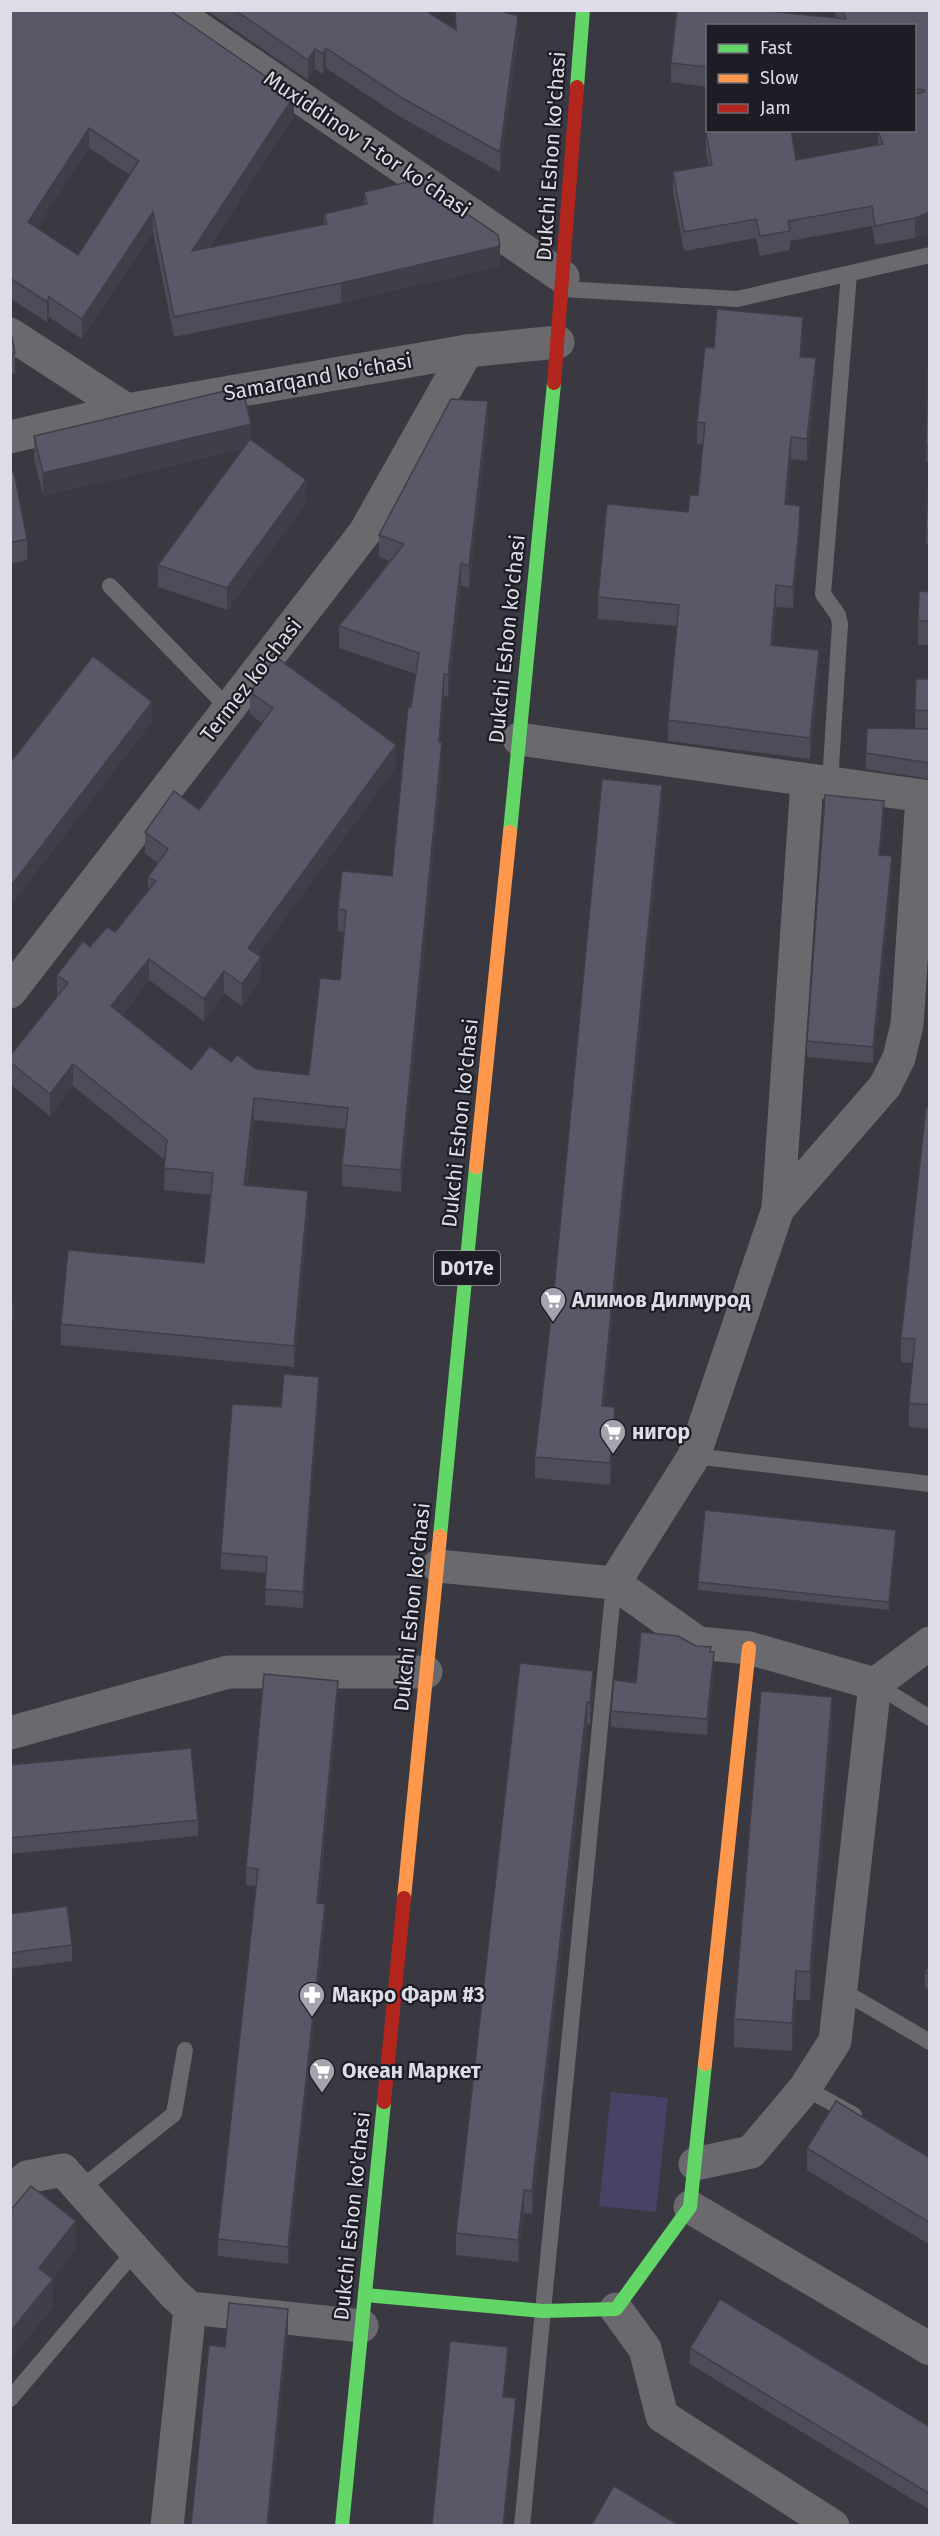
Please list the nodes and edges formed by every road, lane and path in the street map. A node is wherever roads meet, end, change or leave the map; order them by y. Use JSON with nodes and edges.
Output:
{"nodes":[{"id":1,"x":172,"y":10,"type":"edge"},
{"id":2,"x":583,"y":10,"type":"edge"},
{"id":3,"x":930,"y":255,"type":"edge"},
{"id":4,"x":849,"y":274,"type":"junction"},
{"id":5,"x":562,"y":283,"type":"junction"},
{"id":6,"x":10,"y":334,"type":"edge"},
{"id":7,"x":558,"y":342,"type":"junction"},
{"id":8,"x":467,"y":351,"type":"junction"},
{"id":9,"x":127,"y":410,"type":"junction"},
{"id":10,"x":10,"y":437,"type":"edge"},
{"id":11,"x":110,"y":586,"type":"dead end"},
{"id":12,"x":229,"y":709,"type":"junction"},
{"id":13,"x":519,"y":739,"type":"junction"},
{"id":14,"x":818,"y":782,"type":"junction"},
{"id":15,"x":926,"y":796,"type":"edge"},
{"id":16,"x":10,"y":992,"type":"edge"},
{"id":17,"x":778,"y":1209,"type":"junction"},
{"id":18,"x":694,"y":1456,"type":"junction"},
{"id":19,"x":930,"y":1484,"type":"edge"},
{"id":20,"x":438,"y":1566,"type":"junction"},
{"id":21,"x":614,"y":1583,"type":"junction"},
{"id":22,"x":930,"y":1643,"type":"edge"},
{"id":23,"x":749,"y":1648,"type":"junction"},
{"id":24,"x":426,"y":1672,"type":"junction"},
{"id":25,"x":875,"y":1684,"type":"junction"},
{"id":26,"x":930,"y":1718,"type":"edge"},
{"id":27,"x":10,"y":1733,"type":"edge"},
{"id":28,"x":841,"y":1990,"type":"junction"},
{"id":29,"x":930,"y":2042,"type":"edge"},
{"id":30,"x":185,"y":2050,"type":"dead end"},
{"id":31,"x":805,"y":2088,"type":"junction"},
{"id":32,"x":867,"y":2123,"type":"edge"},
{"id":33,"x":694,"y":2164,"type":"junction"},
{"id":34,"x":80,"y":2189,"type":"junction"},
{"id":35,"x":10,"y":2195,"type":"edge"},
{"id":36,"x":690,"y":2207,"type":"junction"},
{"id":37,"x":135,"y":2251,"type":"junction"},
{"id":38,"x":190,"y":2308,"type":"junction"},
{"id":39,"x":616,"y":2309,"type":"junction"},
{"id":40,"x":363,"y":2310,"type":"junction"},
{"id":41,"x":543,"y":2311,"type":"junction"},
{"id":42,"x":930,"y":2349,"type":"edge"},
{"id":43,"x":10,"y":2399,"type":"edge"},
{"id":44,"x":167,"y":2526,"type":"edge"},
{"id":45,"x":342,"y":2526,"type":"edge"},
{"id":46,"x":522,"y":2526,"type":"edge"},
{"id":47,"x":833,"y":2526,"type":"edge"}],
"edges":[{"from":1,"to":5,"type":"street","name":"Muxiddinov 1-tor koʻchasi"},
{"from":2,"to":5,"type":"main road","name":"Dukchi Eshon ko'chasi","number":"D017e"},
{"from":3,"to":4,"type":"lane"},
{"from":4,"to":5,"type":"lane"},
{"from":4,"to":14,"type":"lane"},
{"from":5,"to":7,"type":"main road","name":"Dukchi Eshon ko'chasi","number":"D017e"},
{"from":6,"to":9,"type":"street"},
{"from":7,"to":8,"type":"street","name":"Samarqand ko‘chasi"},
{"from":7,"to":13,"type":"main road","name":"Dukchi Eshon ko'chasi","number":"D017e"},
{"from":8,"to":9,"type":"street","name":"Samarqand ko‘chasi"},
{"from":8,"to":12,"type":"street","name":"Termez ko'chasi"},
{"from":9,"to":10,"type":"street","name":"Samarqand ko‘chasi"},
{"from":11,"to":12,"type":"lane"},
{"from":12,"to":16,"type":"street","name":"Termez ko'chasi"},
{"from":13,"to":14,"type":"street"},
{"from":13,"to":20,"type":"main road","name":"Dukchi Eshon ko'chasi","number":"D017e"},
{"from":14,"to":15,"type":"street"},
{"from":14,"to":17,"type":"street"},
{"from":15,"to":17,"type":"street"},
{"from":17,"to":18,"type":"street"},
{"from":18,"to":19,"type":"lane"},
{"from":18,"to":21,"type":"street"},
{"from":20,"to":21,"type":"street"},
{"from":20,"to":24,"type":"main road","name":"Dukchi Eshon ko'chasi","number":"D017e"},
{"from":21,"to":23,"type":"street"},
{"from":21,"to":41,"type":"lane"},
{"from":22,"to":25,"type":"street"},
{"from":23,"to":25,"type":"street"},
{"from":23,"to":33,"type":"main road"},
{"from":24,"to":27,"type":"street"},
{"from":24,"to":40,"type":"main road","name":"Dukchi Eshon ko'chasi","number":"D017e"},
{"from":25,"to":26,"type":"lane"},
{"from":25,"to":28,"type":"street"},
{"from":28,"to":29,"type":"lane"},
{"from":28,"to":31,"type":"street"},
{"from":30,"to":34,"type":"lane"},
{"from":31,"to":32,"type":"lane"},
{"from":31,"to":33,"type":"street"},
{"from":33,"to":36,"type":"main road"},
{"from":34,"to":35,"type":"street"},
{"from":34,"to":37,"type":"street"},
{"from":36,"to":39,"type":"main road"},
{"from":36,"to":42,"type":"street"},
{"from":37,"to":38,"type":"street"},
{"from":37,"to":43,"type":"lane"},
{"from":38,"to":40,"type":"street"},
{"from":38,"to":44,"type":"street"},
{"from":39,"to":41,"type":"main road"},
{"from":39,"to":47,"type":"street"},
{"from":40,"to":41,"type":"main road"},
{"from":40,"to":45,"type":"main road","name":"Dukchi Eshon ko'chasi","number":"D017e"},
{"from":41,"to":46,"type":"lane"}]}
